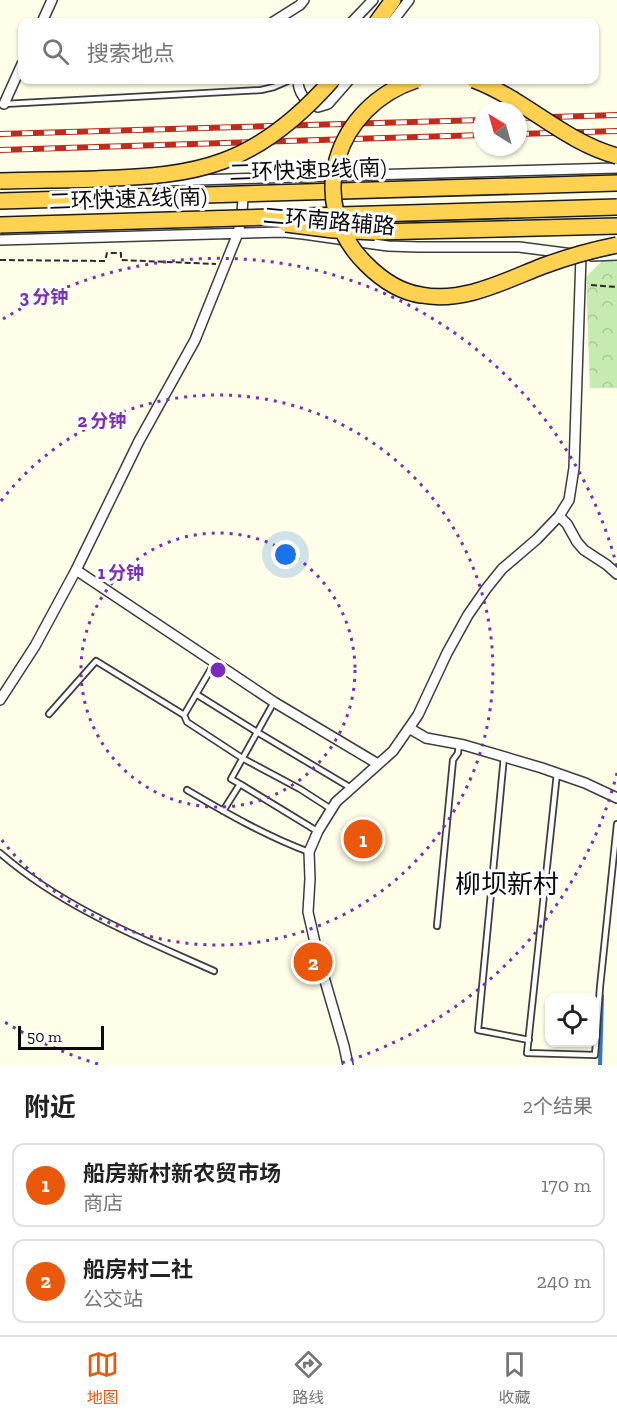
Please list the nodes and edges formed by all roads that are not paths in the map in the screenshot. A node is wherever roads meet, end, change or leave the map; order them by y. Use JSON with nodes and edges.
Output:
{"nodes":[{"id":1,"x":52,"y":0,"type":"edge"},
{"id":2,"x":290,"y":0,"type":"edge"},
{"id":3,"x":373,"y":0,"type":"edge"},
{"id":4,"x":393,"y":0,"type":"edge"},
{"id":5,"x":409,"y":0,"type":"edge"},
{"id":6,"x":302,"y":2,"type":"edge"},
{"id":7,"x":44,"y":18,"type":"edge"},
{"id":8,"x":279,"y":18,"type":"edge"},
{"id":9,"x":356,"y":18,"type":"edge"},
{"id":10,"x":379,"y":18,"type":"edge"},
{"id":11,"x":395,"y":18,"type":"edge"},
{"id":12,"x":18,"y":73,"type":"edge"},
{"id":13,"x":281,"y":84,"type":"edge"},
{"id":14,"x":299,"y":84,"type":"edge"},
{"id":15,"x":328,"y":84,"type":"edge"},
{"id":16,"x":346,"y":84,"type":"edge"},
{"id":17,"x":406,"y":84,"type":"edge"},
{"id":18,"x":482,"y":84,"type":"edge"},
{"id":19,"x":4,"y":104,"type":"joint"},
{"id":20,"x":617,"y":156,"type":"edge"},
{"id":21,"x":617,"y":168,"type":"edge"},
{"id":22,"x":0,"y":181,"type":"edge"},
{"id":23,"x":617,"y":183,"type":"edge"},
{"id":24,"x":0,"y":186,"type":"edge"},
{"id":25,"x":243,"y":197,"type":"dead end"},
{"id":26,"x":0,"y":201,"type":"edge"},
{"id":27,"x":617,"y":207,"type":"edge"},
{"id":28,"x":229,"y":218,"type":"junction"},
{"id":29,"x":0,"y":225,"type":"edge"},
{"id":30,"x":617,"y":226,"type":"edge"},
{"id":31,"x":238,"y":233,"type":"junction"},
{"id":32,"x":0,"y":240,"type":"edge"},
{"id":33,"x":617,"y":246,"type":"edge"},
{"id":34,"x":580,"y":255,"type":"junction"},
{"id":35,"x":617,"y":255,"type":"edge"},
{"id":36,"x":560,"y":516,"type":"junction"},
{"id":37,"x":76,"y":570,"type":"junction"},
{"id":38,"x":617,"y":574,"type":"edge"},
{"id":39,"x":214,"y":662,"type":"junction"},
{"id":40,"x":196,"y":694,"type":"junction"},
{"id":41,"x":0,"y":700,"type":"edge"},
{"id":42,"x":274,"y":702,"type":"junction"},
{"id":43,"x":49,"y":714,"type":"dead end"},
{"id":44,"x":184,"y":715,"type":"junction"},
{"id":45,"x":409,"y":728,"type":"junction"},
{"id":46,"x":257,"y":732,"type":"junction"},
{"id":47,"x":459,"y":744,"type":"junction"},
{"id":48,"x":504,"y":756,"type":"junction"},
{"id":49,"x":242,"y":758,"type":"junction"},
{"id":50,"x":378,"y":764,"type":"junction"},
{"id":51,"x":557,"y":773,"type":"junction"},
{"id":52,"x":240,"y":784,"type":"junction"},
{"id":53,"x":351,"y":788,"type":"junction"},
{"id":54,"x":187,"y":790,"type":"dead end"},
{"id":55,"x":617,"y":798,"type":"edge"},
{"id":56,"x":331,"y":809,"type":"junction"},
{"id":57,"x":223,"y":811,"type":"junction"},
{"id":58,"x":617,"y":824,"type":"edge"},
{"id":59,"x":318,"y":831,"type":"junction"},
{"id":60,"x":309,"y":852,"type":"junction"},
{"id":61,"x":0,"y":854,"type":"edge"},
{"id":62,"x":437,"y":926,"type":"dead end"},
{"id":63,"x":214,"y":971,"type":"dead end"},
{"id":64,"x":529,"y":1040,"type":"junction"},
{"id":65,"x":348,"y":1065,"type":"edge"}],
"edges":[{"from":1,"to":7,"type":"street"},
{"from":2,"to":6,"type":"street"},
{"from":3,"to":9,"type":"street"},
{"from":4,"to":10,"type":"highway"},
{"from":5,"to":11,"type":"street"},
{"from":6,"to":8,"type":"street"},
{"from":12,"to":19,"type":"street"},
{"from":13,"to":19,"type":"lane"},
{"from":14,"to":16,"type":"street"},
{"from":15,"to":22,"type":"highway","bridge":true},
{"from":17,"to":33,"type":"highway","bridge":true},
{"from":18,"to":20,"type":"highway","bridge":true},
{"from":21,"to":24,"type":"street","name":"二环南路辅路"},
{"from":23,"to":26,"type":"highway","name":"二环快速B线(南)"},
{"from":25,"to":31,"type":"street"},
{"from":27,"to":28,"type":"highway","name":"二环快速A线(南)","bridge":true},
{"from":28,"to":29,"type":"highway","name":"二环快速A线(南)","bridge":true},
{"from":28,"to":30,"type":"highway","bridge":true},
{"from":31,"to":32,"type":"street","name":"二环南路辅路"},
{"from":31,"to":34,"type":"street","name":"二环南路辅路"},
{"from":31,"to":37,"type":"street"},
{"from":34,"to":35,"type":"street","name":"二环南路辅路"},
{"from":34,"to":36,"type":"street"},
{"from":36,"to":38,"type":"street"},
{"from":36,"to":45,"type":"street"},
{"from":37,"to":39,"type":"street"},
{"from":37,"to":41,"type":"street"},
{"from":39,"to":40,"type":"lane"},
{"from":39,"to":42,"type":"street"},
{"from":40,"to":44,"type":"lane"},
{"from":40,"to":46,"type":"lane"},
{"from":42,"to":46,"type":"lane"},
{"from":42,"to":50,"type":"street"},
{"from":43,"to":44,"type":"lane"},
{"from":44,"to":49,"type":"lane"},
{"from":45,"to":47,"type":"street"},
{"from":45,"to":50,"type":"street"},
{"from":46,"to":49,"type":"lane"},
{"from":46,"to":53,"type":"lane"},
{"from":47,"to":48,"type":"street"},
{"from":47,"to":62,"type":"lane"},
{"from":48,"to":51,"type":"street"},
{"from":48,"to":64,"type":"lane"},
{"from":49,"to":52,"type":"lane"},
{"from":49,"to":56,"type":"lane"},
{"from":50,"to":53,"type":"street"},
{"from":51,"to":55,"type":"street"},
{"from":51,"to":64,"type":"lane"},
{"from":52,"to":57,"type":"lane"},
{"from":52,"to":59,"type":"lane"},
{"from":53,"to":56,"type":"street"},
{"from":54,"to":57,"type":"lane"},
{"from":56,"to":59,"type":"street"},
{"from":57,"to":60,"type":"lane"},
{"from":58,"to":64,"type":"lane"},
{"from":59,"to":60,"type":"street"},
{"from":60,"to":65,"type":"street"},
{"from":61,"to":63,"type":"lane"}]}
